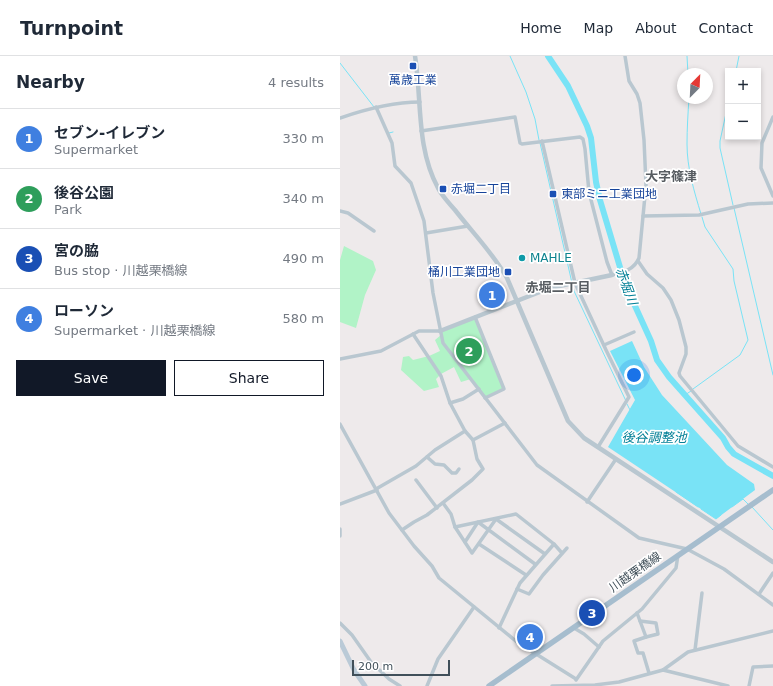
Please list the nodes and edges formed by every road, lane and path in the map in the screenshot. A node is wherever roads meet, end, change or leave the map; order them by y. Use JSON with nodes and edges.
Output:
{"nodes":[{"id":1,"x":415,"y":56,"type":"edge"},
{"id":2,"x":624,"y":56,"type":"edge"},
{"id":3,"x":420,"y":102,"type":"junction"},
{"id":4,"x":376,"y":107,"type":"junction"},
{"id":5,"x":773,"y":117,"type":"edge"},
{"id":6,"x":340,"y":118,"type":"edge"},
{"id":7,"x":421,"y":131,"type":"junction"},
{"id":8,"x":542,"y":141,"type":"junction"},
{"id":9,"x":773,"y":196,"type":"edge"},
{"id":10,"x":773,"y":203,"type":"edge"},
{"id":11,"x":340,"y":211,"type":"edge"},
{"id":12,"x":643,"y":216,"type":"junction"},
{"id":13,"x":468,"y":226,"type":"junction"},
{"id":14,"x":374,"y":231,"type":"dead end"},
{"id":15,"x":426,"y":233,"type":"junction"},
{"id":16,"x":638,"y":261,"type":"junction"},
{"id":17,"x":612,"y":275,"type":"junction"},
{"id":18,"x":575,"y":283,"type":"junction"},
{"id":19,"x":518,"y":301,"type":"junction"},
{"id":20,"x":474,"y":317,"type":"junction"},
{"id":21,"x":440,"y":331,"type":"junction"},
{"id":22,"x":634,"y":332,"type":"dead end"},
{"id":23,"x":413,"y":334,"type":"junction"},
{"id":24,"x":604,"y":345,"type":"junction"},
{"id":25,"x":340,"y":359,"type":"edge"},
{"id":26,"x":479,"y":389,"type":"junction"},
{"id":27,"x":485,"y":398,"type":"junction"},
{"id":28,"x":450,"y":403,"type":"junction"},
{"id":29,"x":505,"y":423,"type":"junction"},
{"id":30,"x":340,"y":424,"type":"edge"},
{"id":31,"x":465,"y":430,"type":"junction"},
{"id":32,"x":473,"y":440,"type":"junction"},
{"id":33,"x":598,"y":447,"type":"junction"},
{"id":34,"x":427,"y":457,"type":"junction"},
{"id":35,"x":616,"y":459,"type":"junction"},
{"id":36,"x":773,"y":467,"type":"edge"},
{"id":37,"x":459,"y":469,"type":"dead end"},
{"id":38,"x":416,"y":480,"type":"dead end"},
{"id":39,"x":376,"y":490,"type":"junction"},
{"id":40,"x":773,"y":490,"type":"edge"},
{"id":41,"x":588,"y":502,"type":"junction"},
{"id":42,"x":443,"y":503,"type":"junction"},
{"id":43,"x":340,"y":504,"type":"edge"},
{"id":44,"x":437,"y":508,"type":"junction"},
{"id":45,"x":496,"y":518,"type":"junction"},
{"id":46,"x":478,"y":522,"type":"junction"},
{"id":47,"x":455,"y":527,"type":"junction"},
{"id":48,"x":719,"y":527,"type":"junction"},
{"id":49,"x":340,"y":529,"type":"edge"},
{"id":50,"x":402,"y":530,"type":"junction"},
{"id":51,"x":488,"y":531,"type":"junction"},
{"id":52,"x":340,"y":536,"type":"edge"},
{"id":53,"x":465,"y":542,"type":"junction"},
{"id":54,"x":479,"y":544,"type":"junction"},
{"id":55,"x":554,"y":544,"type":"junction"},
{"id":56,"x":567,"y":548,"type":"dead end"},
{"id":57,"x":688,"y":549,"type":"junction"},
{"id":58,"x":562,"y":553,"type":"junction"},
{"id":59,"x":545,"y":554,"type":"junction"},
{"id":60,"x":678,"y":555,"type":"junction"},
{"id":61,"x":773,"y":562,"type":"edge"},
{"id":62,"x":535,"y":564,"type":"junction"},
{"id":63,"x":773,"y":573,"type":"edge"},
{"id":64,"x":526,"y":575,"type":"junction"},
{"id":65,"x":517,"y":589,"type":"junction"},
{"id":66,"x":702,"y":593,"type":"dead end"},
{"id":67,"x":759,"y":594,"type":"junction"},
{"id":68,"x":773,"y":605,"type":"edge"},
{"id":69,"x":474,"y":607,"type":"junction"},
{"id":70,"x":637,"y":613,"type":"junction"},
{"id":71,"x":640,"y":621,"type":"junction"},
{"id":72,"x":340,"y":623,"type":"edge"},
{"id":73,"x":499,"y":628,"type":"junction"},
{"id":74,"x":574,"y":628,"type":"junction"},
{"id":75,"x":773,"y":631,"type":"edge"},
{"id":76,"x":646,"y":637,"type":"junction"},
{"id":77,"x":340,"y":643,"type":"edge"},
{"id":78,"x":599,"y":648,"type":"junction"},
{"id":79,"x":695,"y":650,"type":"junction"},
{"id":80,"x":536,"y":654,"type":"junction"},
{"id":81,"x":773,"y":666,"type":"edge"},
{"id":82,"x":663,"y":670,"type":"junction"},
{"id":83,"x":649,"y":674,"type":"junction"},
{"id":84,"x":576,"y":680,"type":"junction"},
{"id":85,"x":619,"y":684,"type":"edge"},
{"id":86,"x":575,"y":685,"type":"edge"},
{"id":87,"x":365,"y":686,"type":"edge"},
{"id":88,"x":400,"y":686,"type":"edge"},
{"id":89,"x":427,"y":686,"type":"edge"},
{"id":90,"x":489,"y":686,"type":"edge"},
{"id":91,"x":552,"y":686,"type":"edge"},
{"id":92,"x":570,"y":686,"type":"edge"},
{"id":93,"x":728,"y":686,"type":"edge"},
{"id":94,"x":749,"y":686,"type":"edge"}],
"edges":[{"from":1,"to":3,"type":"street"},
{"from":2,"to":12,"type":"street"},
{"from":3,"to":4,"type":"street"},
{"from":3,"to":7,"type":"street"},
{"from":4,"to":6,"type":"street"},
{"from":4,"to":15,"type":"street"},
{"from":5,"to":9,"type":"street"},
{"from":7,"to":8,"type":"street"},
{"from":7,"to":13,"type":"street"},
{"from":8,"to":17,"type":"street"},
{"from":8,"to":18,"type":"street"},
{"from":10,"to":12,"type":"street"},
{"from":11,"to":14,"type":"street"},
{"from":12,"to":16,"type":"street"},
{"from":13,"to":15,"type":"street"},
{"from":13,"to":19,"type":"street"},
{"from":15,"to":21,"type":"street"},
{"from":16,"to":17,"type":"street"},
{"from":16,"to":36,"type":"street"},
{"from":17,"to":18,"type":"street"},
{"from":18,"to":19,"type":"street"},
{"from":18,"to":24,"type":"street"},
{"from":19,"to":20,"type":"street"},
{"from":19,"to":33,"type":"street"},
{"from":20,"to":21,"type":"street"},
{"from":20,"to":27,"type":"street"},
{"from":21,"to":23,"type":"street"},
{"from":21,"to":26,"type":"street"},
{"from":22,"to":24,"type":"street"},
{"from":23,"to":25,"type":"street"},
{"from":23,"to":28,"type":"street"},
{"from":24,"to":33,"type":"street"},
{"from":26,"to":27,"type":"street"},
{"from":26,"to":28,"type":"street"},
{"from":27,"to":29,"type":"street"},
{"from":28,"to":31,"type":"street"},
{"from":29,"to":32,"type":"street"},
{"from":29,"to":41,"type":"street"},
{"from":30,"to":39,"type":"street"},
{"from":31,"to":32,"type":"street"},
{"from":31,"to":34,"type":"street"},
{"from":32,"to":42,"type":"street"},
{"from":33,"to":35,"type":"street"},
{"from":34,"to":37,"type":"street"},
{"from":34,"to":39,"type":"street"},
{"from":35,"to":41,"type":"street"},
{"from":35,"to":48,"type":"street"},
{"from":38,"to":44,"type":"street"},
{"from":39,"to":43,"type":"street"},
{"from":39,"to":50,"type":"street"},
{"from":40,"to":48,"type":"main road","name":"川越栗橋線"},
{"from":41,"to":57,"type":"street"},
{"from":42,"to":44,"type":"street"},
{"from":42,"to":47,"type":"street"},
{"from":44,"to":50,"type":"street"},
{"from":45,"to":46,"type":"street"},
{"from":45,"to":51,"type":"street"},
{"from":45,"to":55,"type":"street"},
{"from":45,"to":59,"type":"street"},
{"from":46,"to":47,"type":"street"},
{"from":46,"to":51,"type":"street"},
{"from":46,"to":53,"type":"street"},
{"from":47,"to":53,"type":"street"},
{"from":48,"to":57,"type":"main road","name":"川越栗橋線"},
{"from":48,"to":61,"type":"street"},
{"from":49,"to":52,"type":"street"},
{"from":50,"to":69,"type":"street"},
{"from":51,"to":54,"type":"street"},
{"from":51,"to":62,"type":"street"},
{"from":53,"to":54,"type":"street"},
{"from":54,"to":64,"type":"street"},
{"from":55,"to":58,"type":"street"},
{"from":55,"to":59,"type":"street"},
{"from":56,"to":58,"type":"street"},
{"from":57,"to":60,"type":"main road","name":"川越栗橋線"},
{"from":57,"to":67,"type":"street"},
{"from":58,"to":65,"type":"street"},
{"from":59,"to":62,"type":"street"},
{"from":60,"to":70,"type":"street"},
{"from":60,"to":74,"type":"main road","name":"川越栗橋線"},
{"from":62,"to":64,"type":"street"},
{"from":63,"to":67,"type":"street"},
{"from":64,"to":65,"type":"street"},
{"from":65,"to":73,"type":"street"},
{"from":66,"to":79,"type":"street"},
{"from":67,"to":68,"type":"street"},
{"from":69,"to":73,"type":"street"},
{"from":69,"to":89,"type":"street"},
{"from":70,"to":71,"type":"street"},
{"from":70,"to":78,"type":"street"},
{"from":71,"to":76,"type":"street"},
{"from":71,"to":76,"type":"street"},
{"from":72,"to":88,"type":"street"},
{"from":73,"to":80,"type":"street"},
{"from":74,"to":78,"type":"street"},
{"from":74,"to":80,"type":"main road","name":"川越栗橋線"},
{"from":75,"to":79,"type":"street"},
{"from":76,"to":83,"type":"street"},
{"from":77,"to":87,"type":"main road"},
{"from":78,"to":84,"type":"street"},
{"from":79,"to":82,"type":"street"},
{"from":80,"to":84,"type":"street"},
{"from":80,"to":90,"type":"main road","name":"川越栗橋線"},
{"from":81,"to":94,"type":"street"},
{"from":82,"to":83,"type":"street"},
{"from":82,"to":93,"type":"street"},
{"from":83,"to":85,"type":"street"},
{"from":84,"to":86,"type":"street"},
{"from":85,"to":86,"type":"street"},
{"from":86,"to":92,"type":"street"},
{"from":91,"to":92,"type":"street"}]}
